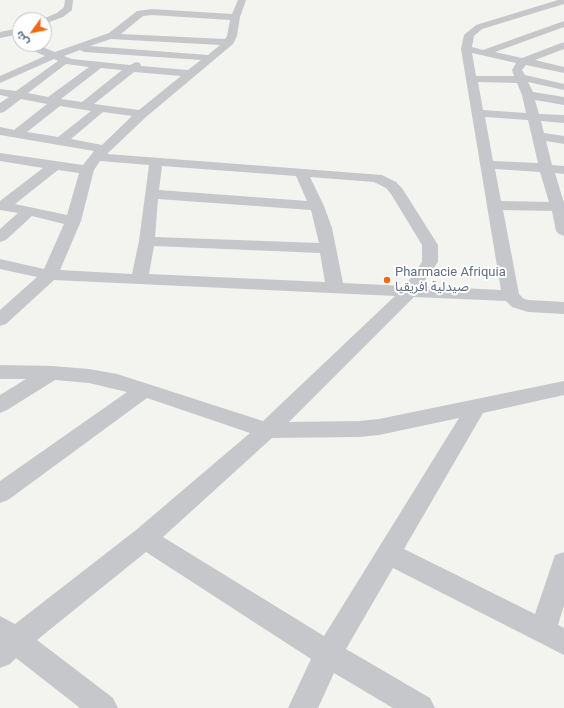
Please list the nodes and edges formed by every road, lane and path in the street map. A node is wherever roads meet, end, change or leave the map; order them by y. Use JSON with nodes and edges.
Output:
{"nodes":[{"id":1,"x":69,"y":0,"type":"edge"},
{"id":2,"x":242,"y":0,"type":"edge"},
{"id":3,"x":564,"y":1,"type":"edge"},
{"id":4,"x":539,"y":9,"type":"junction"},
{"id":5,"x":564,"y":17,"type":"edge"},
{"id":6,"x":52,"y":18,"type":"edge"},
{"id":7,"x":127,"y":24,"type":"junction"},
{"id":8,"x":142,"y":24,"type":"dead end"},
{"id":9,"x":564,"y":24,"type":"edge"},
{"id":10,"x":231,"y":30,"type":"junction"},
{"id":11,"x":12,"y":33,"type":"edge"},
{"id":12,"x":2,"y":35,"type":"edge"},
{"id":13,"x":110,"y":36,"type":"junction"},
{"id":14,"x":12,"y":38,"type":"edge"},
{"id":15,"x":160,"y":39,"type":"junction"},
{"id":16,"x":564,"y":45,"type":"edge"},
{"id":17,"x":75,"y":48,"type":"junction"},
{"id":18,"x":466,"y":48,"type":"junction"},
{"id":19,"x":44,"y":52,"type":"edge"},
{"id":20,"x":486,"y":52,"type":"junction"},
{"id":21,"x":148,"y":53,"type":"junction"},
{"id":22,"x":53,"y":56,"type":"junction"},
{"id":23,"x":211,"y":58,"type":"junction"},
{"id":24,"x":64,"y":61,"type":"junction"},
{"id":25,"x":524,"y":61,"type":"junction"},
{"id":26,"x":98,"y":66,"type":"junction"},
{"id":27,"x":133,"y":69,"type":"junction"},
{"id":28,"x":564,"y":70,"type":"edge"},
{"id":29,"x":191,"y":74,"type":"junction"},
{"id":30,"x":520,"y":78,"type":"junction"},
{"id":31,"x":472,"y":79,"type":"junction"},
{"id":32,"x":0,"y":80,"type":"edge"},
{"id":33,"x":564,"y":87,"type":"edge"},
{"id":34,"x":0,"y":92,"type":"edge"},
{"id":35,"x":19,"y":95,"type":"junction"},
{"id":36,"x":528,"y":95,"type":"junction"},
{"id":37,"x":54,"y":101,"type":"junction"},
{"id":38,"x":564,"y":101,"type":"edge"},
{"id":39,"x":84,"y":106,"type":"junction"},
{"id":40,"x":0,"y":109,"type":"edge"},
{"id":41,"x":100,"y":109,"type":"junction"},
{"id":42,"x":477,"y":113,"type":"junction"},
{"id":43,"x":142,"y":114,"type":"junction"},
{"id":44,"x":532,"y":117,"type":"junction"},
{"id":45,"x":564,"y":119,"type":"edge"},
{"id":46,"x":0,"y":131,"type":"edge"},
{"id":47,"x":16,"y":134,"type":"junction"},
{"id":48,"x":538,"y":136,"type":"junction"},
{"id":49,"x":564,"y":140,"type":"edge"},
{"id":50,"x":60,"y":142,"type":"junction"},
{"id":51,"x":100,"y":153,"type":"junction"},
{"id":52,"x":0,"y":157,"type":"edge"},
{"id":53,"x":156,"y":161,"type":"junction"},
{"id":54,"x":488,"y":165,"type":"junction"},
{"id":55,"x":54,"y":166,"type":"junction"},
{"id":56,"x":546,"y":168,"type":"junction"},
{"id":57,"x":87,"y":170,"type":"junction"},
{"id":58,"x":564,"y":170,"type":"edge"},
{"id":59,"x":300,"y":172,"type":"junction"},
{"id":60,"x":151,"y":194,"type":"junction"},
{"id":61,"x":2,"y":205,"type":"edge"},
{"id":62,"x":495,"y":205,"type":"junction"},
{"id":63,"x":317,"y":206,"type":"junction"},
{"id":64,"x":561,"y":207,"type":"edge"},
{"id":65,"x":29,"y":210,"type":"junction"},
{"id":66,"x":73,"y":221,"type":"junction"},
{"id":67,"x":564,"y":231,"type":"edge"},
{"id":68,"x":0,"y":237,"type":"edge"},
{"id":69,"x":147,"y":241,"type":"junction"},
{"id":70,"x":328,"y":248,"type":"junction"},
{"id":71,"x":0,"y":264,"type":"edge"},
{"id":72,"x":50,"y":275,"type":"junction"},
{"id":73,"x":139,"y":280,"type":"junction"},
{"id":74,"x":335,"y":288,"type":"junction"},
{"id":75,"x":410,"y":292,"type":"junction"},
{"id":76,"x":511,"y":296,"type":"junction"},
{"id":77,"x":564,"y":308,"type":"edge"},
{"id":78,"x":0,"y":320,"type":"edge"},
{"id":79,"x":0,"y":372,"type":"edge"},
{"id":80,"x":52,"y":373,"type":"junction"},
{"id":81,"x":564,"y":388,"type":"edge"},
{"id":82,"x":144,"y":390,"type":"junction"},
{"id":83,"x":0,"y":405,"type":"edge"},
{"id":84,"x":476,"y":407,"type":"junction"},
{"id":85,"x":267,"y":430,"type":"junction"},
{"id":86,"x":0,"y":493,"type":"edge"},
{"id":87,"x":145,"y":538,"type":"junction"},
{"id":88,"x":388,"y":552,"type":"junction"},
{"id":89,"x":564,"y":563,"type":"edge"},
{"id":90,"x":553,"y":636,"type":"edge"},
{"id":91,"x":5,"y":641,"type":"edge"},
{"id":92,"x":328,"y":654,"type":"junction"},
{"id":93,"x":103,"y":708,"type":"edge"},
{"id":94,"x":303,"y":708,"type":"edge"},
{"id":95,"x":420,"y":708,"type":"edge"}],
"edges":[{"from":1,"to":6,"type":"street"},
{"from":2,"to":10,"type":"street"},
{"from":3,"to":4,"type":"street"},
{"from":4,"to":5,"type":"street"},
{"from":4,"to":18,"type":"street"},
{"from":7,"to":8,"type":"street"},
{"from":7,"to":10,"type":"street"},
{"from":7,"to":13,"type":"street"},
{"from":9,"to":20,"type":"street"},
{"from":10,"to":15,"type":"street"},
{"from":10,"to":23,"type":"street"},
{"from":11,"to":12,"type":"street"},
{"from":12,"to":14,"type":"street"},
{"from":13,"to":15,"type":"street"},
{"from":13,"to":17,"type":"street"},
{"from":15,"to":21,"type":"street"},
{"from":16,"to":25,"type":"street"},
{"from":17,"to":21,"type":"street"},
{"from":17,"to":22,"type":"street"},
{"from":18,"to":20,"type":"street"},
{"from":18,"to":31,"type":"street"},
{"from":19,"to":22,"type":"street"},
{"from":20,"to":25,"type":"street"},
{"from":21,"to":23,"type":"street"},
{"from":21,"to":27,"type":"street"},
{"from":22,"to":24,"type":"street"},
{"from":22,"to":32,"type":"street"},
{"from":23,"to":29,"type":"street"},
{"from":24,"to":26,"type":"street"},
{"from":24,"to":35,"type":"street"},
{"from":25,"to":28,"type":"street"},
{"from":25,"to":30,"type":"street"},
{"from":26,"to":27,"type":"street"},
{"from":26,"to":37,"type":"street"},
{"from":27,"to":29,"type":"street"},
{"from":27,"to":39,"type":"street"},
{"from":29,"to":43,"type":"street"},
{"from":30,"to":31,"type":"street"},
{"from":30,"to":33,"type":"street"},
{"from":30,"to":36,"type":"street"},
{"from":31,"to":42,"type":"street"},
{"from":34,"to":35,"type":"street"},
{"from":35,"to":37,"type":"street"},
{"from":35,"to":40,"type":"street"},
{"from":36,"to":38,"type":"street"},
{"from":36,"to":44,"type":"street"},
{"from":37,"to":39,"type":"street"},
{"from":37,"to":47,"type":"street"},
{"from":39,"to":41,"type":"street"},
{"from":41,"to":43,"type":"street"},
{"from":41,"to":50,"type":"street"},
{"from":42,"to":44,"type":"street"},
{"from":42,"to":54,"type":"street"},
{"from":43,"to":51,"type":"street"},
{"from":44,"to":45,"type":"street"},
{"from":44,"to":48,"type":"street"},
{"from":46,"to":47,"type":"street"},
{"from":47,"to":50,"type":"street"},
{"from":48,"to":49,"type":"street"},
{"from":48,"to":56,"type":"street"},
{"from":50,"to":51,"type":"street"},
{"from":51,"to":53,"type":"street"},
{"from":51,"to":57,"type":"street"},
{"from":52,"to":55,"type":"street"},
{"from":53,"to":59,"type":"street"},
{"from":53,"to":60,"type":"street"},
{"from":54,"to":56,"type":"street"},
{"from":54,"to":62,"type":"street"},
{"from":55,"to":57,"type":"street"},
{"from":55,"to":61,"type":"street"},
{"from":56,"to":58,"type":"street"},
{"from":56,"to":64,"type":"street"},
{"from":57,"to":66,"type":"street"},
{"from":59,"to":63,"type":"street"},
{"from":59,"to":75,"type":"street"},
{"from":60,"to":63,"type":"street"},
{"from":60,"to":69,"type":"street"},
{"from":61,"to":65,"type":"street"},
{"from":62,"to":64,"type":"street"},
{"from":62,"to":76,"type":"street"},
{"from":63,"to":70,"type":"street"},
{"from":64,"to":67,"type":"street"},
{"from":65,"to":66,"type":"street"},
{"from":65,"to":68,"type":"street"},
{"from":66,"to":72,"type":"street"},
{"from":69,"to":70,"type":"street"},
{"from":69,"to":73,"type":"street"},
{"from":70,"to":74,"type":"street"},
{"from":71,"to":72,"type":"street"},
{"from":72,"to":73,"type":"street"},
{"from":72,"to":78,"type":"street"},
{"from":73,"to":74,"type":"street"},
{"from":74,"to":75,"type":"street"},
{"from":75,"to":76,"type":"street"},
{"from":75,"to":85,"type":"street"},
{"from":76,"to":77,"type":"street"},
{"from":79,"to":80,"type":"street"},
{"from":80,"to":82,"type":"street"},
{"from":80,"to":83,"type":"street"},
{"from":81,"to":84,"type":"street"},
{"from":82,"to":85,"type":"street"},
{"from":82,"to":86,"type":"street"},
{"from":84,"to":85,"type":"street"},
{"from":84,"to":88,"type":"street"},
{"from":85,"to":87,"type":"street"},
{"from":87,"to":91,"type":"street"},
{"from":87,"to":92,"type":"street"},
{"from":88,"to":90,"type":"street"},
{"from":88,"to":92,"type":"street"},
{"from":89,"to":90,"type":"street"},
{"from":91,"to":93,"type":"street"},
{"from":92,"to":94,"type":"street"},
{"from":92,"to":95,"type":"street"}]}
